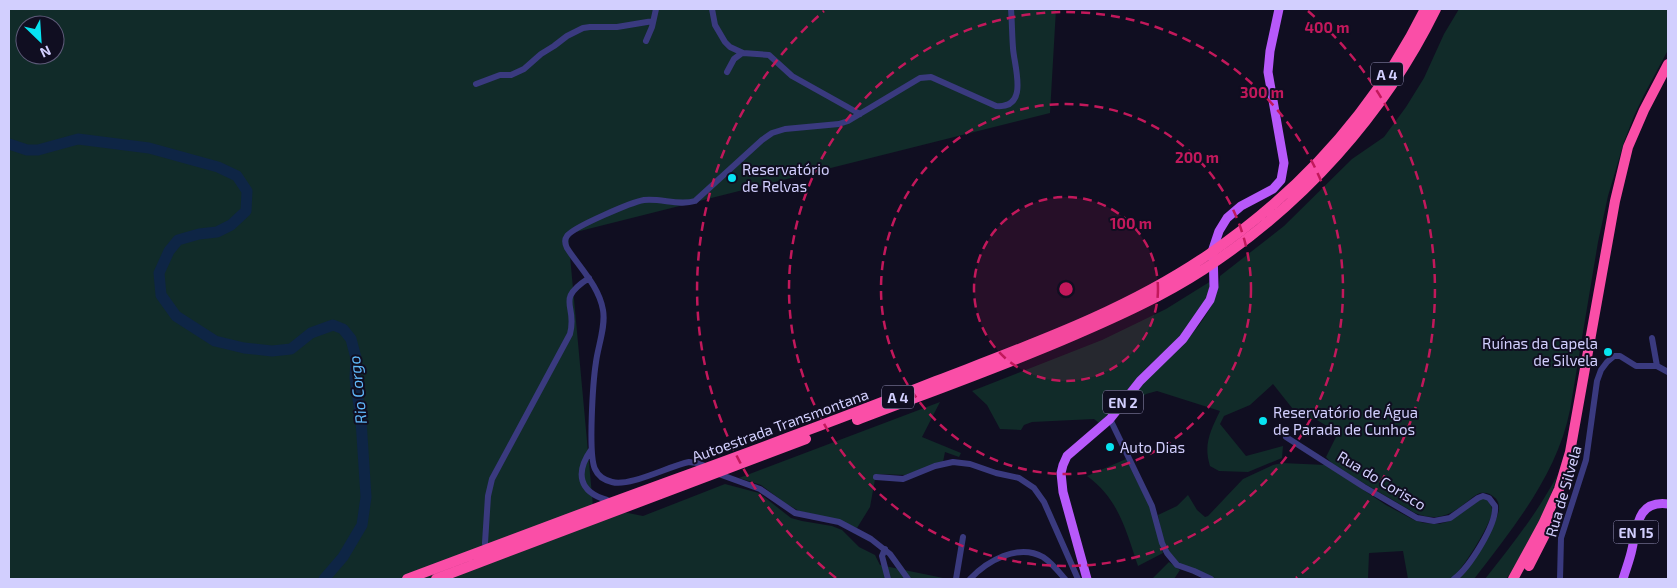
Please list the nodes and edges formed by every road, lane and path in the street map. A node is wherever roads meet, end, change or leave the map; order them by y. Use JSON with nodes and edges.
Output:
{"nodes":[{"id":1,"x":656,"y":9,"type":"edge"},
{"id":2,"x":712,"y":9,"type":"edge"},
{"id":3,"x":1011,"y":9,"type":"edge"},
{"id":4,"x":1278,"y":9,"type":"edge"},
{"id":5,"x":1425,"y":9,"type":"edge"},
{"id":6,"x":1436,"y":9,"type":"edge"},
{"id":7,"x":1443,"y":9,"type":"edge"},
{"id":8,"x":653,"y":21,"type":"junction"},
{"id":9,"x":1429,"y":24,"type":"junction"},
{"id":10,"x":646,"y":42,"type":"dead end"},
{"id":11,"x":742,"y":53,"type":"junction"},
{"id":12,"x":1668,"y":64,"type":"edge"},
{"id":13,"x":727,"y":72,"type":"dead end"},
{"id":14,"x":1668,"y":74,"type":"edge"},
{"id":15,"x":476,"y":84,"type":"dead end"},
{"id":16,"x":860,"y":114,"type":"junction"},
{"id":17,"x":1347,"y":137,"type":"junction"},
{"id":18,"x":589,"y":278,"type":"junction"},
{"id":19,"x":1652,"y":338,"type":"dead end"},
{"id":20,"x":1657,"y":366,"type":"junction"},
{"id":21,"x":1668,"y":372,"type":"edge"},
{"id":22,"x":1110,"y":419,"type":"junction"},
{"id":23,"x":1286,"y":438,"type":"dead end"},
{"id":24,"x":591,"y":450,"type":"junction"},
{"id":25,"x":876,"y":477,"type":"dead end"},
{"id":26,"x":607,"y":500,"type":"dead end"},
{"id":27,"x":1668,"y":504,"type":"edge"},
{"id":28,"x":963,"y":537,"type":"dead end"},
{"id":29,"x":485,"y":543,"type":"dead end"},
{"id":30,"x":885,"y":549,"type":"junction"},
{"id":31,"x":407,"y":579,"type":"edge"},
{"id":32,"x":436,"y":579,"type":"edge"},
{"id":33,"x":888,"y":579,"type":"edge"},
{"id":34,"x":908,"y":579,"type":"edge"},
{"id":35,"x":956,"y":579,"type":"edge"},
{"id":36,"x":970,"y":579,"type":"edge"},
{"id":37,"x":1065,"y":579,"type":"edge"},
{"id":38,"x":1078,"y":579,"type":"edge"},
{"id":39,"x":1087,"y":579,"type":"edge"},
{"id":40,"x":1211,"y":579,"type":"edge"},
{"id":41,"x":1454,"y":579,"type":"edge"},
{"id":42,"x":1513,"y":579,"type":"edge"},
{"id":43,"x":1520,"y":579,"type":"edge"},
{"id":44,"x":1560,"y":579,"type":"edge"},
{"id":45,"x":1622,"y":579,"type":"edge"}],
"edges":[{"from":1,"to":8,"type":"street"},
{"from":2,"to":11,"type":"street"},
{"from":3,"to":16,"type":"street"},
{"from":4,"to":22,"type":"main road","number":"EN 2"},
{"from":5,"to":17,"type":"highway","name":"Autoestrada Transmontana","number":"A 4"},
{"from":6,"to":9,"type":"highway","name":"Autoestrada Transmontana","number":"A 4"},
{"from":7,"to":9,"type":"highway"},
{"from":8,"to":10,"type":"street"},
{"from":8,"to":15,"type":"street"},
{"from":9,"to":17,"type":"highway","name":"Autoestrada Transmontana","number":"A 4"},
{"from":11,"to":13,"type":"street"},
{"from":11,"to":16,"type":"street"},
{"from":12,"to":42,"type":"highway"},
{"from":14,"to":43,"type":"highway"},
{"from":16,"to":18,"type":"street"},
{"from":17,"to":31,"type":"highway","name":"Autoestrada Transmontana","number":"A 4"},
{"from":17,"to":32,"type":"highway","name":"Autoestrada Transmontana","number":"A 4"},
{"from":18,"to":24,"type":"street"},
{"from":18,"to":29,"type":"street"},
{"from":19,"to":20,"type":"street"},
{"from":20,"to":21,"type":"street","name":"Rua de Silvela"},
{"from":20,"to":44,"type":"street","name":"Rua de Silvela"},
{"from":22,"to":39,"type":"main road","number":"EN 2"},
{"from":22,"to":40,"type":"street"},
{"from":23,"to":41,"type":"street","name":"Rua do Corisco"},
{"from":24,"to":26,"type":"street"},
{"from":24,"to":30,"type":"street"},
{"from":25,"to":38,"type":"street"},
{"from":27,"to":45,"type":"main road","number":"EN 15"},
{"from":28,"to":35,"type":"street"},
{"from":30,"to":33,"type":"street"},
{"from":30,"to":34,"type":"street"},
{"from":36,"to":37,"type":"street"}]}
